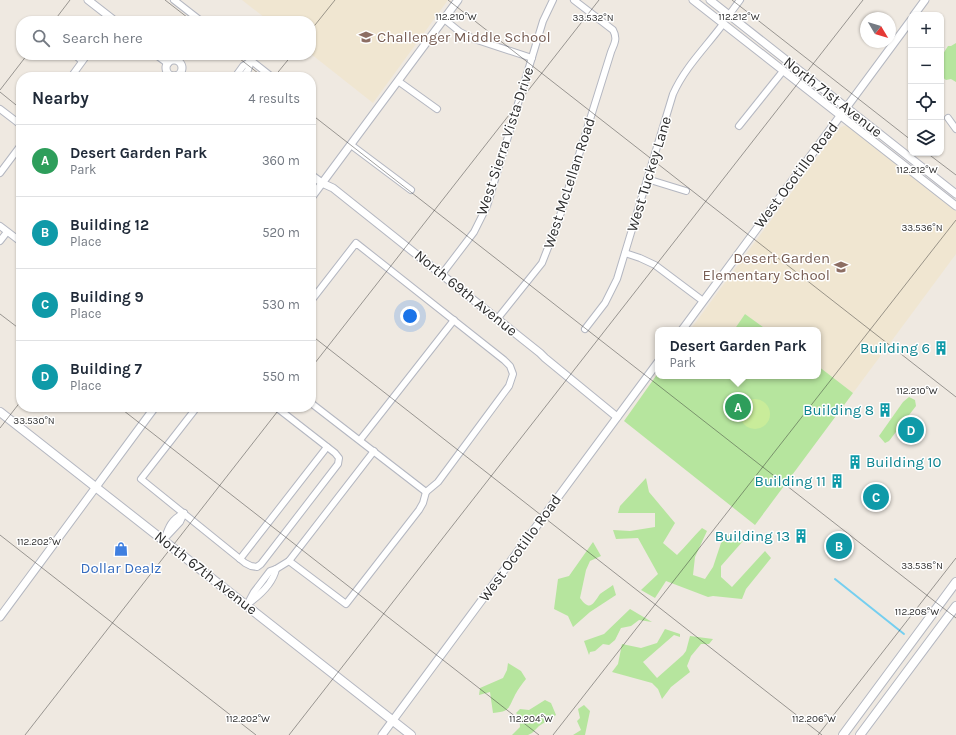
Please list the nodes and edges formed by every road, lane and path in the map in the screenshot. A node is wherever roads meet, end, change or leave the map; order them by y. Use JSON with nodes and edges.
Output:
{"nodes":[{"id":1,"x":88,"y":0,"type":"edge"},
{"id":2,"x":174,"y":0,"type":"edge"},
{"id":3,"x":458,"y":0,"type":"edge"},
{"id":4,"x":553,"y":0,"type":"edge"},
{"id":5,"x":574,"y":0,"type":"edge"},
{"id":6,"x":693,"y":0,"type":"edge"},
{"id":7,"x":710,"y":0,"type":"edge"},
{"id":8,"x":740,"y":0,"type":"edge"},
{"id":9,"x":926,"y":0,"type":"edge"},
{"id":10,"x":916,"y":12,"type":"edge"},
{"id":11,"x":729,"y":15,"type":"junction"},
{"id":12,"x":108,"y":16,"type":"edge"},
{"id":13,"x":195,"y":16,"type":"edge"},
{"id":14,"x":444,"y":20,"type":"junction"},
{"id":15,"x":723,"y":24,"type":"junction"},
{"id":16,"x":908,"y":24,"type":"edge"},
{"id":17,"x":532,"y":58,"type":"junction"},
{"id":18,"x":83,"y":60,"type":"edge"},
{"id":19,"x":164,"y":60,"type":"edge"},
{"id":20,"x":174,"y":60,"type":"edge"},
{"id":21,"x":174,"y":60,"type":"edge"},
{"id":22,"x":252,"y":61,"type":"junction"},
{"id":23,"x":168,"y":63,"type":"junction"},
{"id":24,"x":783,"y":71,"type":"junction"},
{"id":25,"x":74,"y":72,"type":"edge"},
{"id":26,"x":167,"y":72,"type":"edge"},
{"id":27,"x":183,"y":72,"type":"edge"},
{"id":28,"x":239,"y":72,"type":"edge"},
{"id":29,"x":247,"y":72,"type":"edge"},
{"id":30,"x":266,"y":72,"type":"edge"},
{"id":31,"x":398,"y":81,"type":"junction"},
{"id":32,"x":846,"y":108,"type":"junction"},
{"id":33,"x":0,"y":109,"type":"edge"},
{"id":34,"x":436,"y":109,"type":"dead end"},
{"id":35,"x":840,"y":116,"type":"junction"},
{"id":36,"x":948,"y":118,"type":"dead end"},
{"id":37,"x":16,"y":121,"type":"edge"},
{"id":38,"x":739,"y":126,"type":"dead end"},
{"id":39,"x":956,"y":129,"type":"edge"},
{"id":40,"x":351,"y":144,"type":"junction"},
{"id":41,"x":16,"y":152,"type":"edge"},
{"id":42,"x":0,"y":173,"type":"edge"},
{"id":43,"x":316,"y":179,"type":"edge"},
{"id":44,"x":647,"y":179,"type":"junction"},
{"id":45,"x":322,"y":183,"type":"junction"},
{"id":46,"x":411,"y":190,"type":"dead end"},
{"id":47,"x":316,"y":191,"type":"edge"},
{"id":48,"x":686,"y":191,"type":"dead end"},
{"id":49,"x":956,"y":194,"type":"edge"},
{"id":50,"x":956,"y":206,"type":"edge"},
{"id":51,"x":0,"y":226,"type":"edge"},
{"id":52,"x":7,"y":232,"type":"junction"},
{"id":53,"x":16,"y":238,"type":"edge"},
{"id":54,"x":0,"y":241,"type":"edge"},
{"id":55,"x":625,"y":254,"type":"junction"},
{"id":56,"x":442,"y":274,"type":"junction"},
{"id":57,"x":316,"y":292,"type":"edge"},
{"id":58,"x":703,"y":301,"type":"junction"},
{"id":59,"x":498,"y":318,"type":"junction"},
{"id":60,"x":454,"y":320,"type":"junction"},
{"id":61,"x":684,"y":327,"type":"edge"},
{"id":62,"x":585,"y":329,"type":"dead end"},
{"id":63,"x":655,"y":366,"type":"edge"},
{"id":64,"x":316,"y":407,"type":"edge"},
{"id":65,"x":0,"y":412,"type":"edge"},
{"id":66,"x":151,"y":412,"type":"edge"},
{"id":67,"x":193,"y":412,"type":"edge"},
{"id":68,"x":282,"y":412,"type":"edge"},
{"id":69,"x":617,"y":417,"type":"junction"},
{"id":70,"x":360,"y":440,"type":"junction"},
{"id":71,"x":327,"y":447,"type":"junction"},
{"id":72,"x":374,"y":452,"type":"junction"},
{"id":73,"x":97,"y":488,"type":"junction"},
{"id":74,"x":426,"y":492,"type":"junction"},
{"id":75,"x":184,"y":513,"type":"junction"},
{"id":76,"x":164,"y":540,"type":"junction"},
{"id":77,"x":240,"y":559,"type":"junction"},
{"id":78,"x":289,"y":561,"type":"junction"},
{"id":79,"x":956,"y":582,"type":"edge"},
{"id":80,"x":247,"y":605,"type":"junction"},
{"id":81,"x":956,"y":606,"type":"edge"},
{"id":82,"x":0,"y":617,"type":"edge"},
{"id":83,"x":393,"y":720,"type":"junction"},
{"id":84,"x":382,"y":735,"type":"edge"},
{"id":85,"x":411,"y":735,"type":"edge"},
{"id":86,"x":843,"y":735,"type":"edge"},
{"id":87,"x":860,"y":735,"type":"edge"}],
"edges":[{"from":1,"to":12,"type":"street"},
{"from":2,"to":13,"type":"street"},
{"from":3,"to":14,"type":"street"},
{"from":4,"to":17,"type":"street","name":"West Sierra Vista Drive"},
{"from":5,"to":59,"type":"street","name":"West McLellan Road"},
{"from":6,"to":15,"type":"street","name":"North 71st Avenue"},
{"from":7,"to":11,"type":"street","name":"North 71st Avenue"},
{"from":8,"to":11,"type":"street"},
{"from":9,"to":10,"type":"street"},
{"from":11,"to":32,"type":"street","name":"North 71st Avenue"},
{"from":14,"to":17,"type":"street"},
{"from":14,"to":31,"type":"street"},
{"from":15,"to":24,"type":"street","name":"North 71st Avenue"},
{"from":15,"to":44,"type":"street","name":"West Tuckey Lane"},
{"from":16,"to":32,"type":"street","name":"West Ocotillo Road"},
{"from":17,"to":56,"type":"street","name":"West Sierra Vista Drive"},
{"from":18,"to":25,"type":"street"},
{"from":19,"to":23,"type":"street"},
{"from":20,"to":27,"type":"street"},
{"from":21,"to":23,"type":"street"},
{"from":22,"to":28,"type":"street"},
{"from":22,"to":29,"type":"street"},
{"from":22,"to":30,"type":"street"},
{"from":23,"to":26,"type":"street"},
{"from":24,"to":35,"type":"street","name":"North 71st Avenue"},
{"from":24,"to":38,"type":"street"},
{"from":31,"to":34,"type":"street"},
{"from":31,"to":40,"type":"street"},
{"from":32,"to":35,"type":"street","name":"West Ocotillo Road"},
{"from":32,"to":49,"type":"street","name":"North 71st Avenue"},
{"from":33,"to":37,"type":"street"},
{"from":35,"to":50,"type":"street","name":"North 71st Avenue"},
{"from":35,"to":58,"type":"street","name":"West Ocotillo Road"},
{"from":36,"to":39,"type":"street"},
{"from":40,"to":45,"type":"street"},
{"from":40,"to":46,"type":"street"},
{"from":41,"to":42,"type":"street"},
{"from":43,"to":45,"type":"street","name":"North 69th Avenue"},
{"from":44,"to":48,"type":"street"},
{"from":44,"to":55,"type":"street","name":"West Tuckey Lane"},
{"from":45,"to":47,"type":"street"},
{"from":45,"to":56,"type":"street","name":"North 69th Avenue"},
{"from":51,"to":52,"type":"street"},
{"from":52,"to":53,"type":"street"},
{"from":52,"to":54,"type":"street"},
{"from":55,"to":58,"type":"street"},
{"from":55,"to":62,"type":"street","name":"West Tuckey Lane"},
{"from":56,"to":59,"type":"street","name":"North 69th Avenue"},
{"from":57,"to":60,"type":"street"},
{"from":58,"to":61,"type":"street","name":"West Ocotillo Road"},
{"from":59,"to":69,"type":"street","name":"North 69th Avenue"},
{"from":60,"to":70,"type":"street"},
{"from":60,"to":74,"type":"street"},
{"from":63,"to":69,"type":"street","name":"West Ocotillo Road"},
{"from":64,"to":70,"type":"street"},
{"from":65,"to":73,"type":"main road","name":"North 67th Avenue"},
{"from":66,"to":73,"type":"street"},
{"from":67,"to":75,"type":"street"},
{"from":68,"to":71,"type":"street"},
{"from":69,"to":83,"type":"street","name":"West Ocotillo Road"},
{"from":70,"to":72,"type":"street"},
{"from":71,"to":77,"type":"street"},
{"from":71,"to":77,"type":"street"},
{"from":72,"to":74,"type":"street"},
{"from":72,"to":78,"type":"street"},
{"from":73,"to":76,"type":"main road","name":"North 67th Avenue"},
{"from":73,"to":82,"type":"street"},
{"from":74,"to":78,"type":"street"},
{"from":75,"to":76,"type":"street"},
{"from":75,"to":77,"type":"street"},
{"from":76,"to":80,"type":"main road","name":"North 67th Avenue"},
{"from":78,"to":80,"type":"street"},
{"from":79,"to":86,"type":"main road"},
{"from":80,"to":83,"type":"main road","name":"North 67th Avenue"},
{"from":81,"to":87,"type":"main road"},
{"from":83,"to":84,"type":"street","name":"West Ocotillo Road"},
{"from":83,"to":85,"type":"main road","name":"North 67th Avenue"}]}
